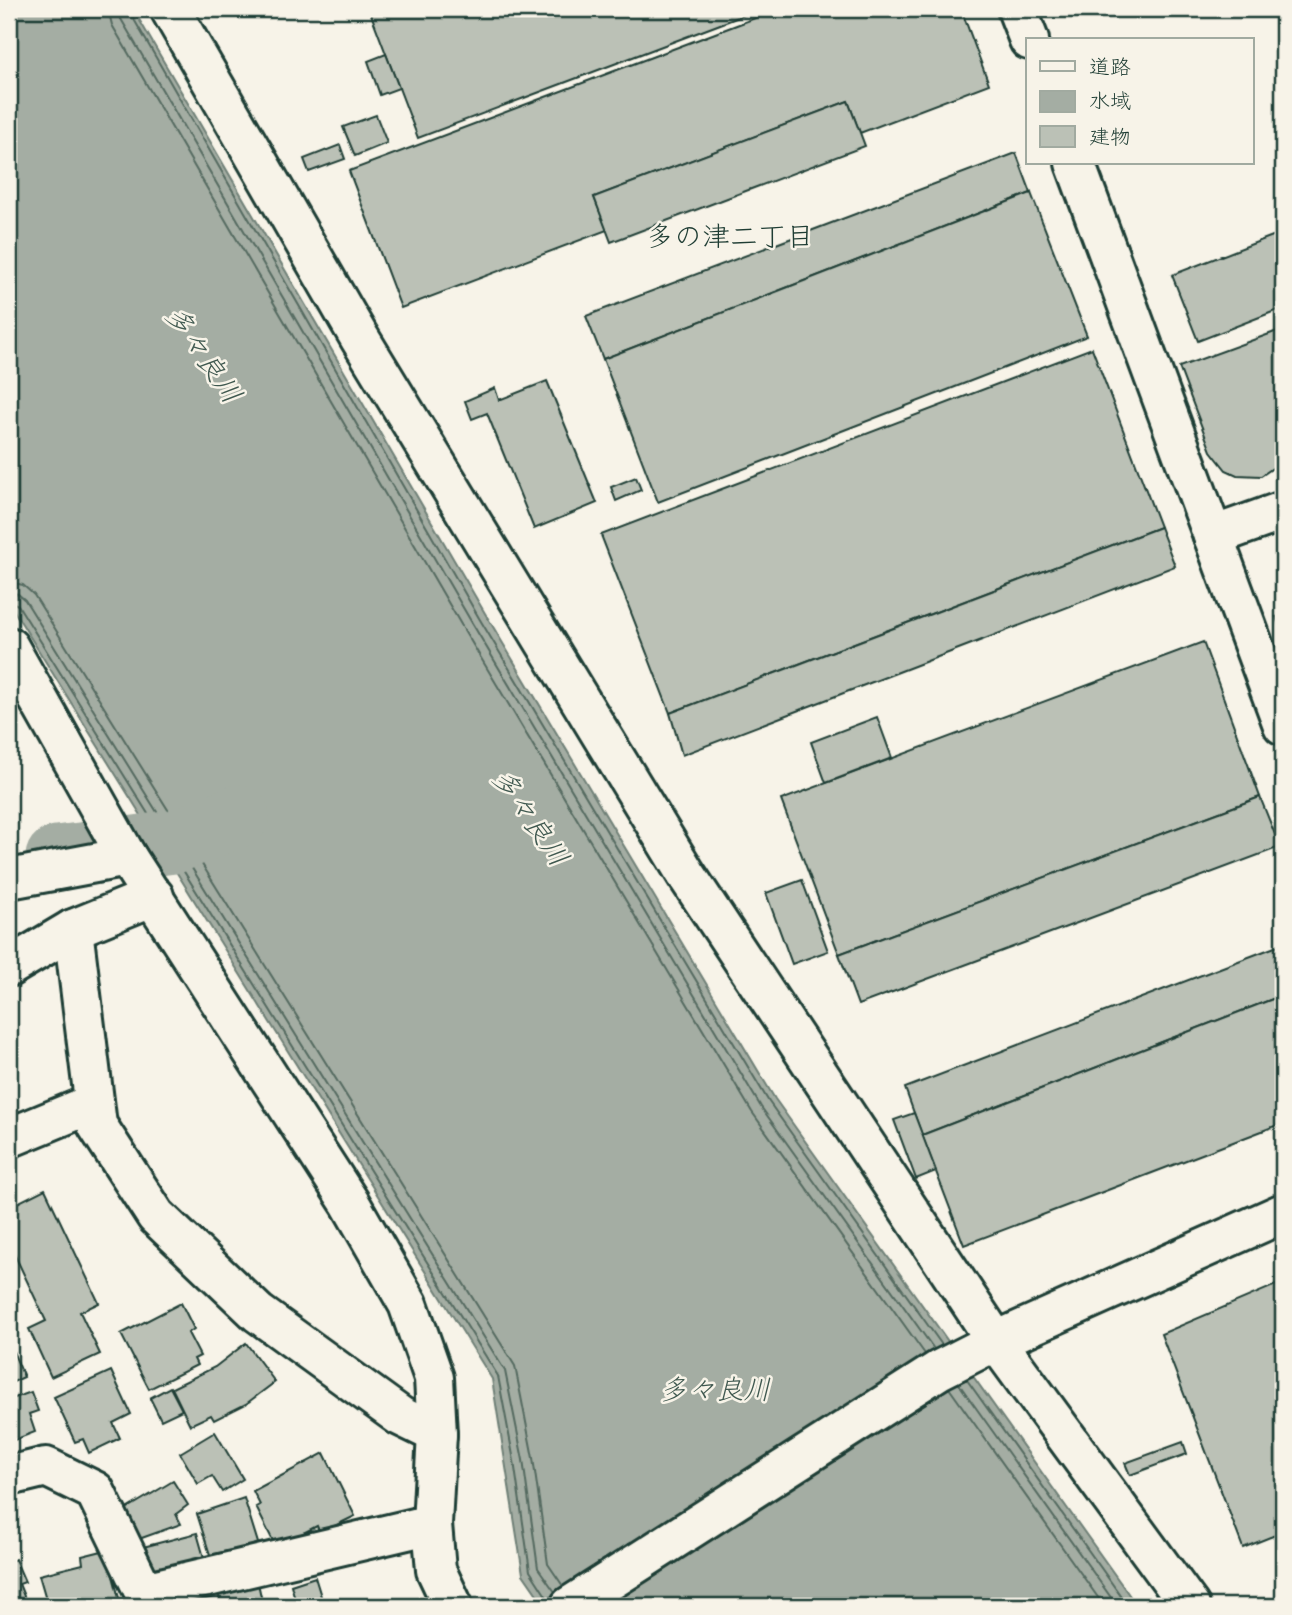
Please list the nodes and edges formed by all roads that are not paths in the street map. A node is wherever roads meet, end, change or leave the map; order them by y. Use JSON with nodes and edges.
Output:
{"nodes":[{"id":1,"x":170,"y":9,"type":"edge"},
{"id":2,"x":1017,"y":9,"type":"edge"},
{"id":3,"x":1028,"y":38,"type":"edge"},
{"id":4,"x":1075,"y":164,"type":"edge"},
{"id":5,"x":1283,"y":511,"type":"edge"},
{"id":6,"x":1213,"y":536,"type":"junction"},
{"id":7,"x":9,"y":647,"type":"edge"},
{"id":8,"x":1283,"y":725,"type":"edge"},
{"id":9,"x":127,"y":857,"type":"junction"},
{"id":10,"x":9,"y":879,"type":"edge"},
{"id":11,"x":154,"y":896,"type":"junction"},
{"id":12,"x":73,"y":929,"type":"junction"},
{"id":13,"x":9,"y":967,"type":"edge"},
{"id":14,"x":94,"y":1103,"type":"junction"},
{"id":15,"x":9,"y":1138,"type":"edge"},
{"id":16,"x":1283,"y":1213,"type":"edge"},
{"id":17,"x":996,"y":1341,"type":"junction"},
{"id":18,"x":437,"y":1434,"type":"junction"},
{"id":19,"x":9,"y":1476,"type":"edge"},
{"id":20,"x":432,"y":1524,"type":"junction"},
{"id":21,"x":453,"y":1606,"type":"edge"},
{"id":22,"x":570,"y":1606,"type":"edge"},
{"id":23,"x":1190,"y":1606,"type":"edge"}],
"edges":[{"from":1,"to":17,"type":"street"},
{"from":2,"to":3,"type":"street"},
{"from":4,"to":6,"type":"street"},
{"from":5,"to":6,"type":"street"},
{"from":6,"to":8,"type":"street"},
{"from":7,"to":9,"type":"street"},
{"from":9,"to":10,"type":"street"},
{"from":9,"to":11,"type":"street"},
{"from":11,"to":12,"type":"street"},
{"from":11,"to":18,"type":"street"},
{"from":12,"to":13,"type":"street"},
{"from":12,"to":14,"type":"street"},
{"from":14,"to":15,"type":"street"},
{"from":14,"to":18,"type":"street"},
{"from":16,"to":17,"type":"street"},
{"from":17,"to":22,"type":"street"},
{"from":17,"to":23,"type":"street"},
{"from":18,"to":20,"type":"street"},
{"from":19,"to":20,"type":"street"},
{"from":20,"to":21,"type":"street"}]}
